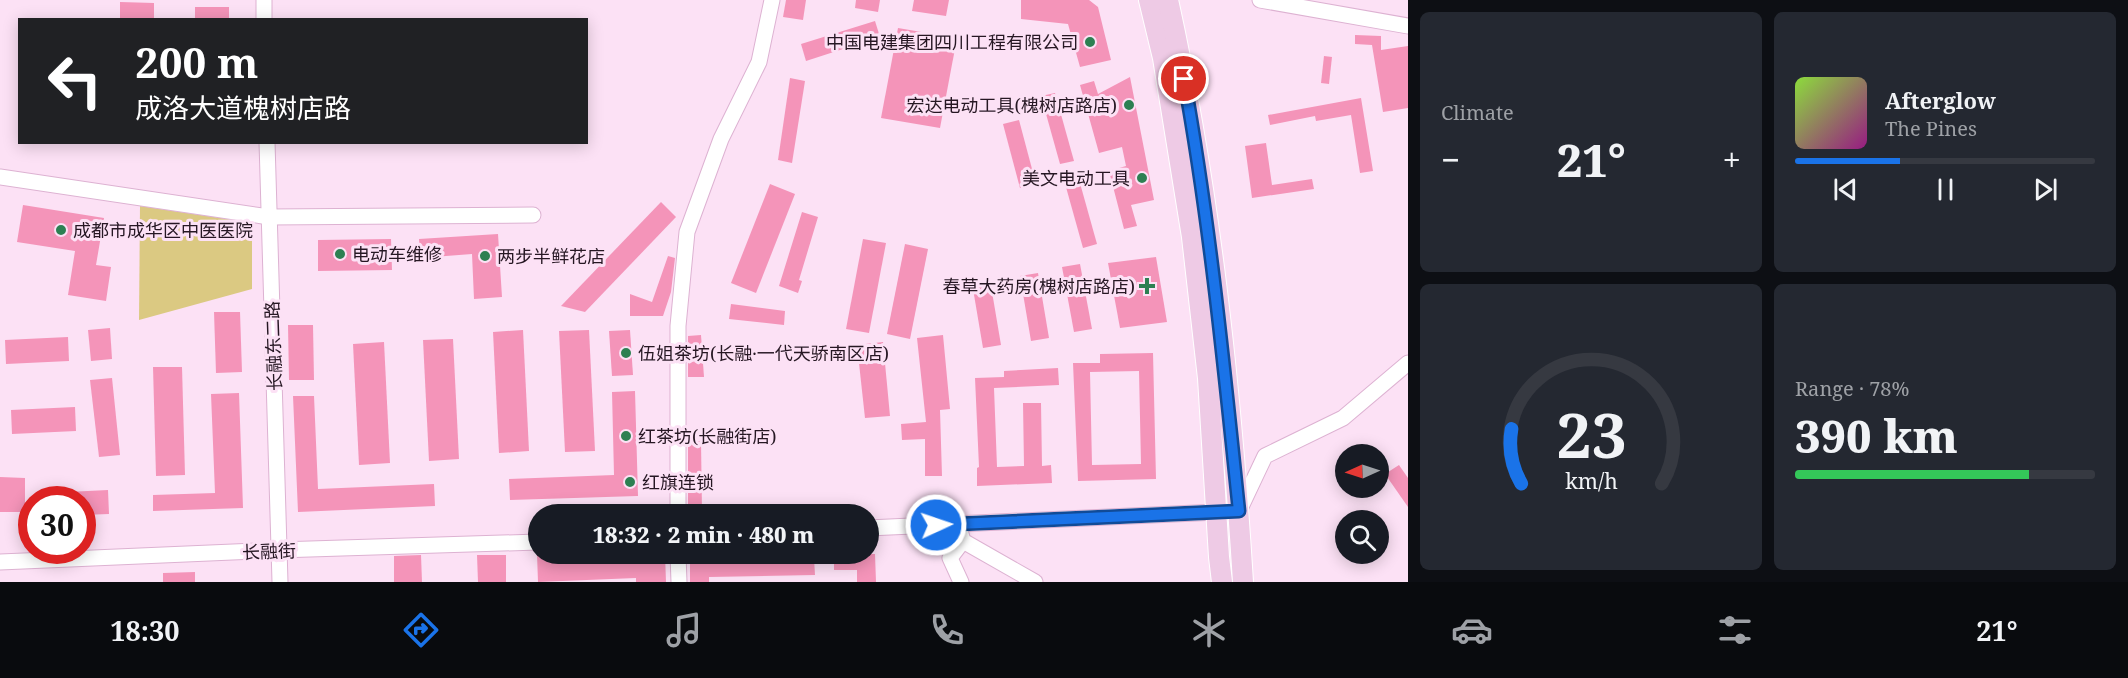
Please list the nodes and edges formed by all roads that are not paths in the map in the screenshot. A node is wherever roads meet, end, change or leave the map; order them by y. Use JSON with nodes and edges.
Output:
{"nodes":[{"id":1,"x":264,"y":0,"type":"edge"},
{"id":2,"x":772,"y":0,"type":"edge"},
{"id":3,"x":1149,"y":0,"type":"edge"},
{"id":4,"x":1168,"y":0,"type":"edge"},
{"id":5,"x":1260,"y":0,"type":"edge"},
{"id":6,"x":264,"y":18,"type":"edge"},
{"id":7,"x":1408,"y":26,"type":"edge"},
{"id":8,"x":267,"y":144,"type":"edge"},
{"id":9,"x":0,"y":177,"type":"edge"},
{"id":10,"x":533,"y":215,"type":"dead end"},
{"id":11,"x":269,"y":217,"type":"junction"},
{"id":12,"x":1408,"y":363,"type":"edge"},
{"id":13,"x":678,"y":504,"type":"edge"},
{"id":14,"x":1239,"y":511,"type":"junction"},
{"id":15,"x":1216,"y":513,"type":"junction"},
{"id":16,"x":958,"y":523,"type":"junction"},
{"id":17,"x":879,"y":527,"type":"edge"},
{"id":18,"x":963,"y":541,"type":"junction"},
{"id":19,"x":528,"y":542,"type":"edge"},
{"id":20,"x":279,"y":550,"type":"junction"},
{"id":21,"x":0,"y":562,"type":"edge"},
{"id":22,"x":678,"y":564,"type":"edge"},
{"id":23,"x":280,"y":582,"type":"edge"},
{"id":24,"x":679,"y":582,"type":"edge"},
{"id":25,"x":962,"y":582,"type":"edge"},
{"id":26,"x":1035,"y":582,"type":"edge"},
{"id":27,"x":1221,"y":582,"type":"edge"},
{"id":28,"x":1243,"y":582,"type":"edge"},
{"id":29,"x":1254,"y":582,"type":"edge"}],
"edges":[{"from":1,"to":6,"type":"street"},
{"from":2,"to":13,"type":"street"},
{"from":3,"to":15,"type":"main road"},
{"from":4,"to":14,"type":"main road"},
{"from":5,"to":7,"type":"street"},
{"from":8,"to":11,"type":"street","name":"长融东二路"},
{"from":9,"to":11,"type":"street"},
{"from":10,"to":11,"type":"street"},
{"from":11,"to":20,"type":"street","name":"长融东二路"},
{"from":12,"to":14,"type":"street"},
{"from":14,"to":15,"type":"street"},
{"from":14,"to":28,"type":"main road"},
{"from":14,"to":29,"type":"main road"},
{"from":15,"to":16,"type":"street"},
{"from":15,"to":27,"type":"main road"},
{"from":16,"to":17,"type":"street"},
{"from":16,"to":18,"type":"street"},
{"from":18,"to":25,"type":"street"},
{"from":18,"to":26,"type":"street"},
{"from":19,"to":20,"type":"street","name":"长融街"},
{"from":20,"to":21,"type":"street","name":"长融街"},
{"from":20,"to":23,"type":"street","name":"长融东二路"},
{"from":22,"to":24,"type":"street"}]}
